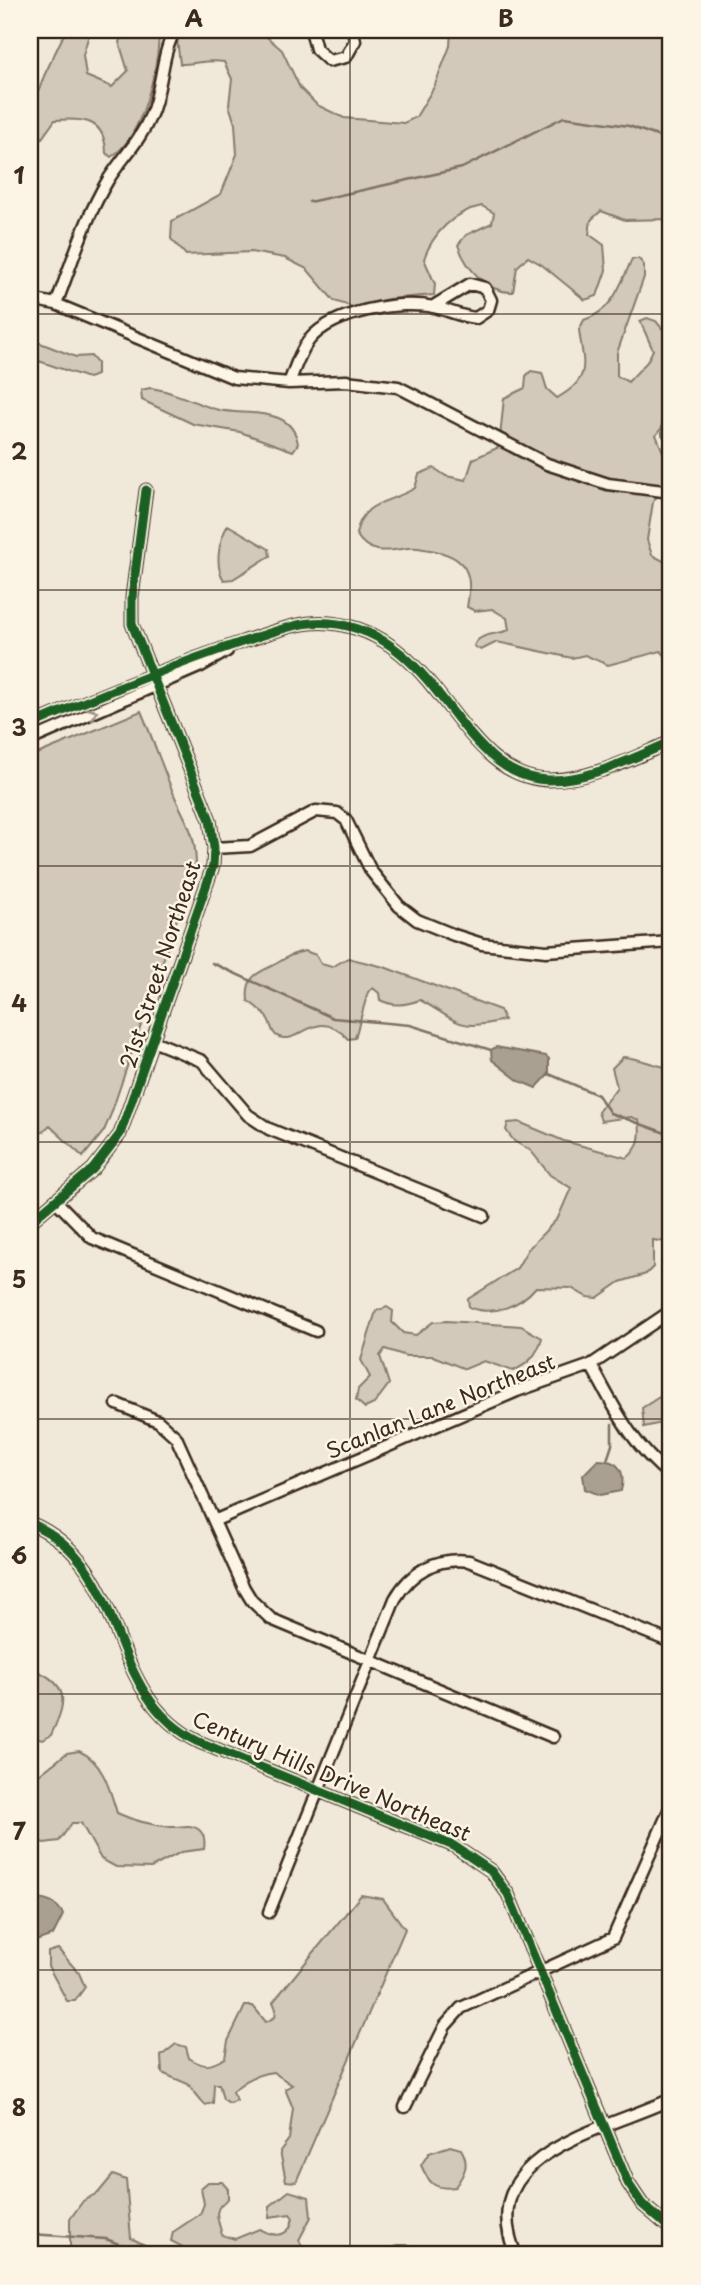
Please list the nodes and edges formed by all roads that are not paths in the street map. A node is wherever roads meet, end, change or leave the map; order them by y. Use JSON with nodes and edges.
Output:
{"nodes":[{"id":1,"x":174,"y":30,"type":"edge"},
{"id":2,"x":311,"y":30,"type":"edge"},
{"id":3,"x":352,"y":30,"type":"edge"},
{"id":4,"x":30,"y":299,"type":"edge"},
{"id":5,"x":56,"y":304,"type":"junction"},
{"id":6,"x":432,"y":307,"type":"junction"},
{"id":7,"x":289,"y":383,"type":"junction"},
{"id":8,"x":146,"y":490,"type":"dead end"},
{"id":9,"x":671,"y":492,"type":"edge"},
{"id":10,"x":240,"y":643,"type":"junction"},
{"id":11,"x":150,"y":674,"type":"junction"},
{"id":12,"x":156,"y":686,"type":"junction"},
{"id":13,"x":30,"y":725,"type":"edge"},
{"id":14,"x":30,"y":740,"type":"edge"},
{"id":15,"x":671,"y":742,"type":"edge"},
{"id":16,"x":214,"y":848,"type":"junction"},
{"id":17,"x":671,"y":942,"type":"edge"},
{"id":18,"x":153,"y":1041,"type":"junction"},
{"id":19,"x":56,"y":1200,"type":"junction"},
{"id":20,"x":484,"y":1216,"type":"dead end"},
{"id":21,"x":30,"y":1222,"type":"edge"},
{"id":22,"x":671,"y":1311,"type":"edge"},
{"id":23,"x":316,"y":1331,"type":"dead end"},
{"id":24,"x":591,"y":1365,"type":"junction"},
{"id":25,"x":117,"y":1404,"type":"dead end"},
{"id":26,"x":671,"y":1476,"type":"edge"},
{"id":27,"x":216,"y":1520,"type":"junction"},
{"id":28,"x":30,"y":1523,"type":"edge"},
{"id":29,"x":671,"y":1642,"type":"edge"},
{"id":30,"x":370,"y":1662,"type":"junction"},
{"id":31,"x":553,"y":1737,"type":"dead end"},
{"id":32,"x":317,"y":1792,"type":"junction"},
{"id":33,"x":671,"y":1806,"type":"edge"},
{"id":34,"x":269,"y":1912,"type":"dead end"},
{"id":35,"x":541,"y":1971,"type":"junction"},
{"id":36,"x":671,"y":2099,"type":"edge"},
{"id":37,"x":405,"y":2107,"type":"dead end"},
{"id":38,"x":606,"y":2127,"type":"junction"},
{"id":39,"x":671,"y":2229,"type":"edge"},
{"id":40,"x":516,"y":2255,"type":"edge"}],
"edges":[{"from":1,"to":5,"type":"street"},
{"from":2,"to":3,"type":"street"},
{"from":4,"to":5,"type":"street"},
{"from":5,"to":7,"type":"street"},
{"from":6,"to":6,"type":"street"},
{"from":6,"to":7,"type":"street"},
{"from":7,"to":9,"type":"street"},
{"from":8,"to":11,"type":"street","name":"21st Street Northeast"},
{"from":10,"to":11,"type":"street"},
{"from":10,"to":12,"type":"street"},
{"from":10,"to":15,"type":"street"},
{"from":11,"to":12,"type":"street","name":"21st Street Northeast"},
{"from":11,"to":13,"type":"street"},
{"from":14,"to":12,"type":"street","one_way":true},
{"from":12,"to":16,"type":"street","name":"21st Street Northeast"},
{"from":16,"to":17,"type":"street"},
{"from":16,"to":18,"type":"street","name":"21st Street Northeast"},
{"from":18,"to":19,"type":"street","name":"21st Street Northeast"},
{"from":18,"to":20,"type":"street"},
{"from":19,"to":21,"type":"street","name":"21st Street Northeast"},
{"from":19,"to":23,"type":"street"},
{"from":22,"to":24,"type":"street","name":"Scanlan Lane Northeast"},
{"from":24,"to":26,"type":"street"},
{"from":24,"to":27,"type":"street","name":"Scanlan Lane Northeast"},
{"from":25,"to":27,"type":"street"},
{"from":27,"to":30,"type":"street"},
{"from":28,"to":32,"type":"street","name":"Century Hills Drive Northeast"},
{"from":29,"to":30,"type":"street"},
{"from":30,"to":31,"type":"street"},
{"from":30,"to":32,"type":"street"},
{"from":32,"to":34,"type":"street"},
{"from":32,"to":35,"type":"street","name":"Century Hills Drive Northeast"},
{"from":33,"to":35,"type":"street"},
{"from":35,"to":37,"type":"street"},
{"from":35,"to":38,"type":"street","name":"Century Hills Drive Northeast"},
{"from":36,"to":38,"type":"street"},
{"from":38,"to":39,"type":"street","name":"Century Hills Drive Northeast"},
{"from":38,"to":40,"type":"street"}]}
